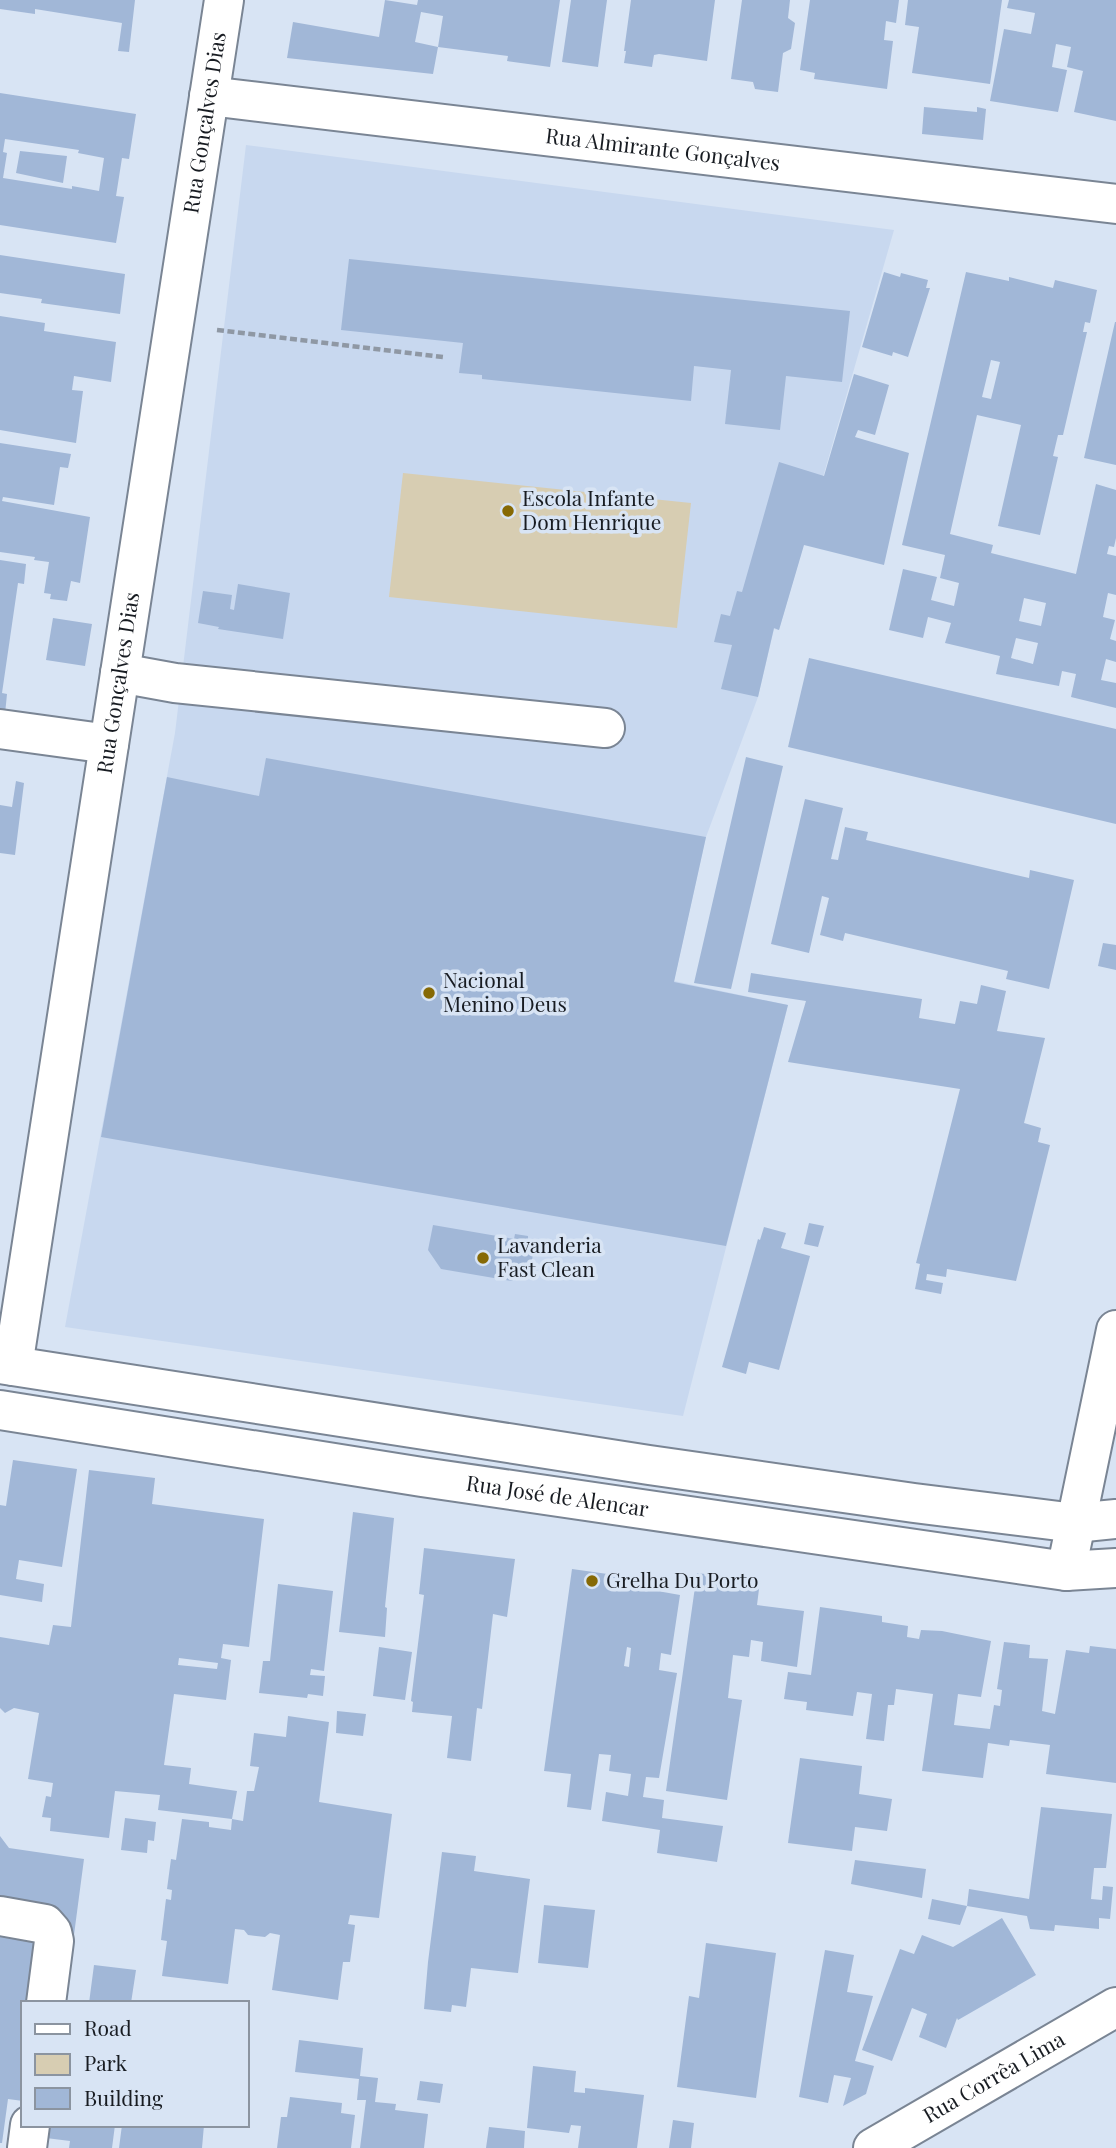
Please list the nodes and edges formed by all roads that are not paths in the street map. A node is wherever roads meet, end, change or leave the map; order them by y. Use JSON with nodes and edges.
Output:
{"nodes":[{"id":1,"x":224,"y":0,"type":"edge"},
{"id":2,"x":209,"y":96,"type":"junction"},
{"id":3,"x":1116,"y":204,"type":"edge"},
{"id":4,"x":120,"y":673,"type":"junction"},
{"id":5,"x":605,"y":728,"type":"dead end"},
{"id":6,"x":0,"y":729,"type":"edge"},
{"id":7,"x":109,"y":744,"type":"junction"},
{"id":8,"x":1116,"y":1330,"type":"edge"},
{"id":9,"x":4,"y":1367,"type":"edge"},
{"id":10,"x":0,"y":1410,"type":"edge"},
{"id":11,"x":93,"y":1425,"type":"junction"},
{"id":12,"x":649,"y":1465,"type":"junction"},
{"id":13,"x":491,"y":1488,"type":"junction"},
{"id":14,"x":1116,"y":1519,"type":"edge"},
{"id":15,"x":1075,"y":1523,"type":"junction"},
{"id":16,"x":1116,"y":1568,"type":"edge"},
{"id":17,"x":1066,"y":1571,"type":"junction"},
{"id":18,"x":0,"y":1916,"type":"edge"},
{"id":19,"x":46,"y":2001,"type":"edge"},
{"id":20,"x":1116,"y":2007,"type":"edge"},
{"id":21,"x":30,"y":2127,"type":"edge"},
{"id":22,"x":27,"y":2148,"type":"edge"},
{"id":23,"x":873,"y":2148,"type":"edge"}],
"edges":[{"from":1,"to":2,"type":"street","name":"Rua Gonçalves Dias"},
{"from":2,"to":3,"type":"street","name":"Rua Almirante Gonçalves"},
{"from":2,"to":4,"type":"street","name":"Rua Gonçalves Dias"},
{"from":4,"to":5,"type":"street"},
{"from":4,"to":7,"type":"street","name":"Rua Gonçalves Dias"},
{"from":6,"to":7,"type":"street"},
{"from":7,"to":9,"type":"street","name":"Rua Gonçalves Dias"},
{"from":8,"to":15,"type":"street"},
{"from":9,"to":11,"type":"street"},
{"from":9,"to":12,"type":"street"},
{"from":10,"to":11,"type":"street","name":"Rua José de Alencar"},
{"from":11,"to":13,"type":"street","name":"Rua José de Alencar"},
{"from":12,"to":13,"type":"street"},
{"from":12,"to":15,"type":"street"},
{"from":13,"to":17,"type":"street","name":"Rua José de Alencar"},
{"from":14,"to":15,"type":"street"},
{"from":15,"to":17,"type":"street"},
{"from":16,"to":17,"type":"street","name":"Rua José de Alencar"},
{"from":18,"to":19,"type":"street"},
{"from":20,"to":23,"type":"street","name":"Rua Corrêa Lima"},
{"from":21,"to":22,"type":"street"}]}
